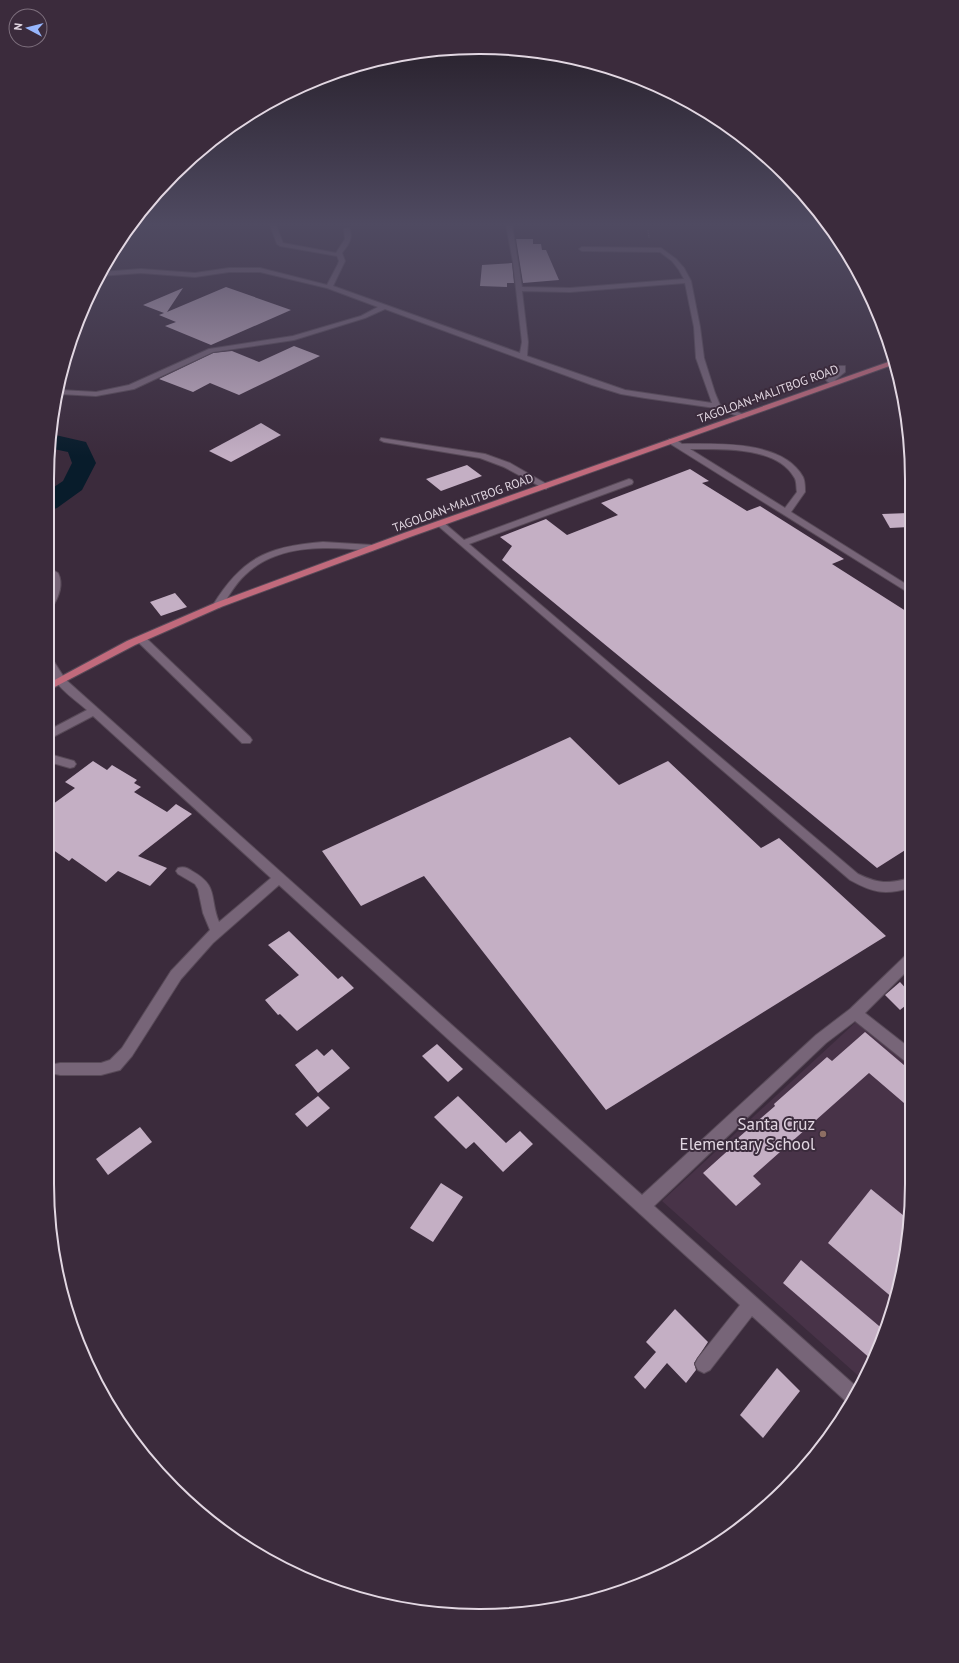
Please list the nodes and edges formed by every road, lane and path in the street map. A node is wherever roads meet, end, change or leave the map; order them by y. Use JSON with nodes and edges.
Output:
{"nodes":[{"id":1,"x":370,"y":303,"type":"edge"},
{"id":2,"x":521,"y":303,"type":"edge"},
{"id":3,"x":692,"y":303,"type":"edge"},
{"id":4,"x":384,"y":308,"type":"junction"},
{"id":5,"x":523,"y":356,"type":"junction"},
{"id":6,"x":889,"y":364,"type":"edge"},
{"id":7,"x":842,"y":368,"type":"dead end"},
{"id":8,"x":833,"y":382,"type":"junction"},
{"id":9,"x":63,"y":392,"type":"edge"},
{"id":10,"x":717,"y":406,"type":"junction"},
{"id":11,"x":743,"y":416,"type":"junction"},
{"id":12,"x":384,"y":440,"type":"dead end"},
{"id":13,"x":676,"y":444,"type":"junction"},
{"id":14,"x":629,"y":482,"type":"dead end"},
{"id":15,"x":546,"y":486,"type":"junction"},
{"id":16,"x":786,"y":513,"type":"junction"},
{"id":17,"x":440,"y":524,"type":"junction"},
{"id":18,"x":463,"y":543,"type":"junction"},
{"id":19,"x":372,"y":548,"type":"junction"},
{"id":20,"x":54,"y":574,"type":"edge"},
{"id":21,"x":905,"y":587,"type":"edge"},
{"id":22,"x":54,"y":595,"type":"edge"},
{"id":23,"x":218,"y":605,"type":"junction"},
{"id":24,"x":141,"y":639,"type":"junction"},
{"id":25,"x":55,"y":684,"type":"edge"},
{"id":26,"x":94,"y":711,"type":"junction"},
{"id":27,"x":54,"y":732,"type":"edge"},
{"id":28,"x":246,"y":740,"type":"dead end"},
{"id":29,"x":54,"y":759,"type":"edge"},
{"id":30,"x":70,"y":764,"type":"dead end"},
{"id":31,"x":182,"y":871,"type":"dead end"},
{"id":32,"x":279,"y":878,"type":"junction"},
{"id":33,"x":905,"y":884,"type":"edge"},
{"id":34,"x":217,"y":932,"type":"junction"},
{"id":35,"x":905,"y":965,"type":"edge"},
{"id":36,"x":855,"y":1013,"type":"junction"},
{"id":37,"x":905,"y":1054,"type":"edge"},
{"id":38,"x":60,"y":1070,"type":"dead end"},
{"id":39,"x":642,"y":1206,"type":"junction"},
{"id":40,"x":751,"y":1304,"type":"junction"},
{"id":41,"x":704,"y":1364,"type":"dead end"},
{"id":42,"x":850,"y":1393,"type":"edge"}],
"edges":[{"from":1,"to":4,"type":"street"},
{"from":2,"to":5,"type":"street"},
{"from":3,"to":10,"type":"street"},
{"from":4,"to":5,"type":"street"},
{"from":4,"to":9,"type":"street"},
{"from":5,"to":10,"type":"street"},
{"from":6,"to":8,"type":"main road","name":"TAGOLOAN-MALITBOG ROAD"},
{"from":7,"to":8,"type":"street"},
{"from":8,"to":11,"type":"main road","name":"TAGOLOAN-MALITBOG ROAD"},
{"from":10,"to":11,"type":"street"},
{"from":11,"to":13,"type":"main road","name":"TAGOLOAN-MALITBOG ROAD"},
{"from":12,"to":15,"type":"street"},
{"from":13,"to":15,"type":"main road","name":"TAGOLOAN-MALITBOG ROAD"},
{"from":13,"to":16,"type":"street"},
{"from":13,"to":16,"type":"street"},
{"from":14,"to":18,"type":"street"},
{"from":15,"to":17,"type":"main road","name":"TAGOLOAN-MALITBOG ROAD"},
{"from":16,"to":21,"type":"street"},
{"from":17,"to":18,"type":"street"},
{"from":17,"to":19,"type":"main road","name":"TAGOLOAN-MALITBOG ROAD"},
{"from":18,"to":33,"type":"street"},
{"from":19,"to":23,"type":"main road","name":"TAGOLOAN-MALITBOG ROAD"},
{"from":19,"to":23,"type":"street"},
{"from":20,"to":22,"type":"street"},
{"from":23,"to":24,"type":"main road","name":"TAGOLOAN-MALITBOG ROAD"},
{"from":24,"to":25,"type":"main road","name":"TAGOLOAN-MALITBOG ROAD"},
{"from":24,"to":28,"type":"street"},
{"from":25,"to":26,"type":"street"},
{"from":26,"to":27,"type":"street"},
{"from":26,"to":32,"type":"street"},
{"from":29,"to":30,"type":"street"},
{"from":31,"to":34,"type":"street"},
{"from":32,"to":34,"type":"street"},
{"from":32,"to":39,"type":"street"},
{"from":34,"to":38,"type":"street"},
{"from":35,"to":36,"type":"street"},
{"from":36,"to":37,"type":"street"},
{"from":36,"to":39,"type":"street"},
{"from":39,"to":40,"type":"street"},
{"from":40,"to":41,"type":"street"},
{"from":40,"to":42,"type":"street"}]}
